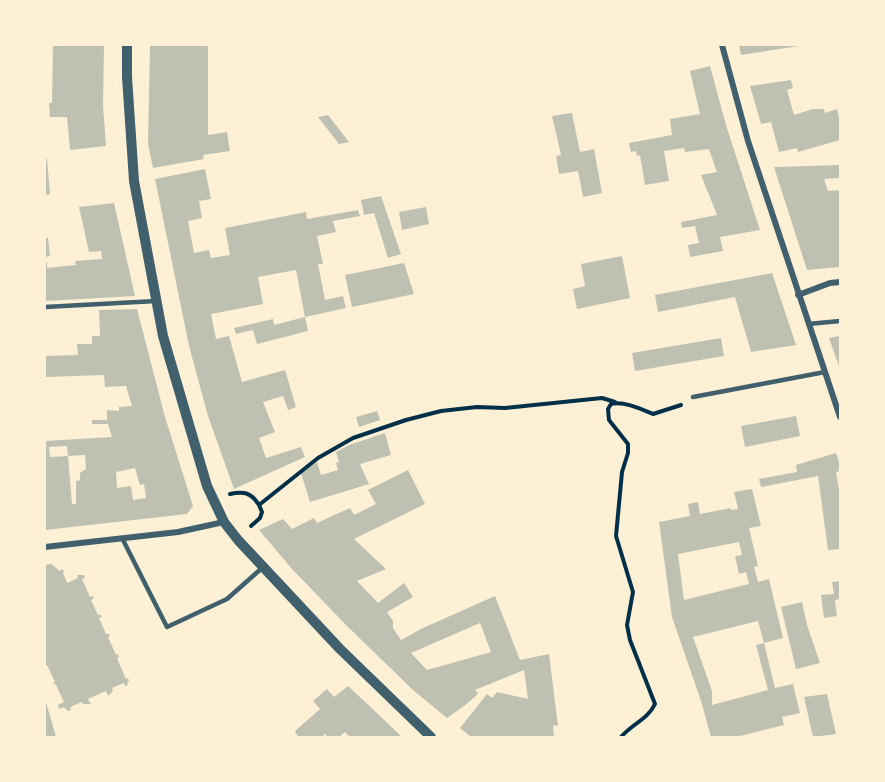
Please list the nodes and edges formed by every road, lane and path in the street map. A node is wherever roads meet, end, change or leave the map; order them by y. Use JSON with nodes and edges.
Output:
{"nodes":[{"id":1,"x":128,"y":45,"type":"edge"},
{"id":2,"x":722,"y":45,"type":"edge"},
{"id":3,"x":840,"y":282,"type":"edge"},
{"id":4,"x":798,"y":295,"type":"junction"},
{"id":5,"x":156,"y":301,"type":"junction"},
{"id":6,"x":45,"y":307,"type":"edge"},
{"id":7,"x":840,"y":321,"type":"edge"},
{"id":8,"x":808,"y":324,"type":"junction"},
{"id":9,"x":825,"y":372,"type":"junction"},
{"id":10,"x":693,"y":397,"type":"joint"},
{"id":11,"x":615,"y":402,"type":"junction"},
{"id":12,"x":840,"y":417,"type":"edge"},
{"id":13,"x":213,"y":502,"type":"junction"},
{"id":14,"x":224,"y":522,"type":"junction"},
{"id":15,"x":122,"y":538,"type":"junction"},
{"id":16,"x":45,"y":547,"type":"edge"},
{"id":17,"x":263,"y":567,"type":"junction"},
{"id":18,"x":431,"y":737,"type":"edge"},
{"id":19,"x":621,"y":737,"type":"edge"}],
"edges":[{"from":1,"to":5,"type":"street"},
{"from":2,"to":4,"type":"street"},
{"from":3,"to":4,"type":"street"},
{"from":4,"to":8,"type":"street"},
{"from":5,"to":6,"type":"lane"},
{"from":5,"to":13,"type":"street"},
{"from":7,"to":8,"type":"lane"},
{"from":8,"to":9,"type":"street"},
{"from":9,"to":10,"type":"lane"},
{"from":9,"to":12,"type":"street"},
{"from":10,"to":11,"type":"path"},
{"from":11,"to":13,"type":"path"},
{"from":11,"to":19,"type":"path"},
{"from":13,"to":14,"type":"street"},
{"from":14,"to":15,"type":"street"},
{"from":14,"to":17,"type":"street"},
{"from":15,"to":16,"type":"street"},
{"from":15,"to":17,"type":"lane"},
{"from":17,"to":18,"type":"street"}]}
